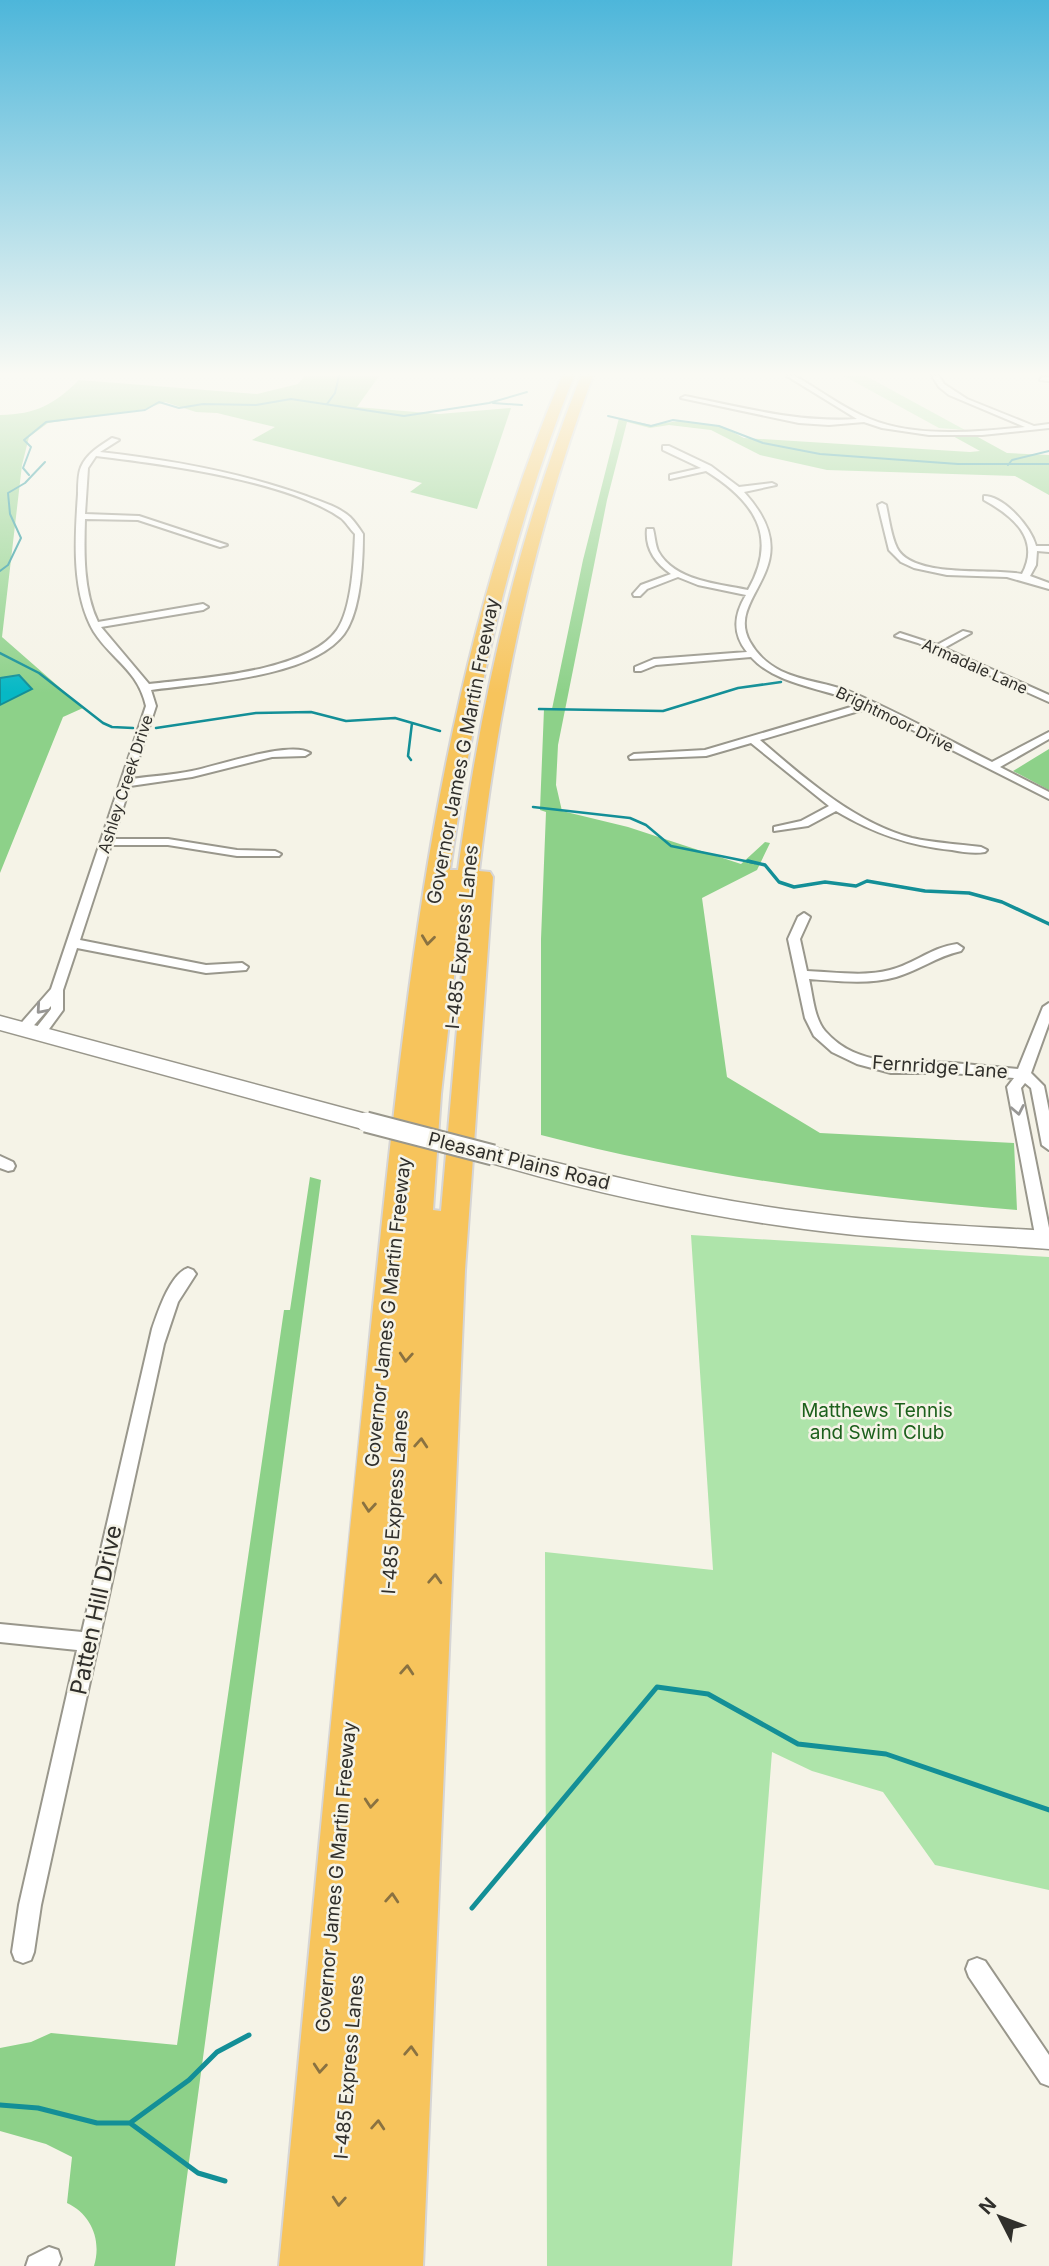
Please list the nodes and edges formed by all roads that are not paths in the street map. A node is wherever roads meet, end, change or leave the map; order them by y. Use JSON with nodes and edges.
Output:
{"nodes":[{"id":1,"x":84,"y":482,"type":"edge"},
{"id":2,"x":245,"y":482,"type":"edge"},
{"id":3,"x":527,"y":482,"type":"edge"},
{"id":4,"x":540,"y":482,"type":"edge"},
{"id":5,"x":548,"y":482,"type":"edge"},
{"id":6,"x":559,"y":482,"type":"edge"},
{"id":7,"x":727,"y":482,"type":"edge"},
{"id":8,"x":772,"y":485,"type":"dead end"},
{"id":9,"x":738,"y":490,"type":"junction"},
{"id":10,"x":987,"y":498,"type":"dead end"},
{"id":11,"x":882,"y":505,"type":"dead end"},
{"id":12,"x":83,"y":516,"type":"junction"},
{"id":13,"x":650,"y":531,"type":"dead end"},
{"id":14,"x":223,"y":545,"type":"dead end"},
{"id":15,"x":1034,"y":548,"type":"junction"},
{"id":16,"x":1049,"y":549,"type":"edge"},
{"id":17,"x":678,"y":574,"type":"junction"},
{"id":18,"x":1025,"y":578,"type":"junction"},
{"id":19,"x":1049,"y":586,"type":"edge"},
{"id":20,"x":749,"y":593,"type":"junction"},
{"id":21,"x":638,"y":594,"type":"dead end"},
{"id":22,"x":203,"y":607,"type":"dead end"},
{"id":23,"x":95,"y":625,"type":"junction"},
{"id":24,"x":966,"y":633,"type":"dead end"},
{"id":25,"x":900,"y":636,"type":"dead end"},
{"id":26,"x":937,"y":648,"type":"junction"},
{"id":27,"x":753,"y":654,"type":"junction"},
{"id":28,"x":638,"y":669,"type":"dead end"},
{"id":29,"x":148,"y":687,"type":"junction"},
{"id":30,"x":1049,"y":699,"type":"edge"},
{"id":31,"x":869,"y":705,"type":"junction"},
{"id":32,"x":1049,"y":735,"type":"edge"},
{"id":33,"x":754,"y":740,"type":"junction"},
{"id":34,"x":305,"y":753,"type":"dead end"},
{"id":35,"x":634,"y":757,"type":"dead end"},
{"id":36,"x":991,"y":767,"type":"junction"},
{"id":37,"x":126,"y":783,"type":"junction"},
{"id":38,"x":1049,"y":796,"type":"edge"},
{"id":39,"x":838,"y":805,"type":"junction"},
{"id":40,"x":778,"y":829,"type":"dead end"},
{"id":41,"x":106,"y":842,"type":"junction"},
{"id":42,"x":981,"y":850,"type":"dead end"},
{"id":43,"x":275,"y":854,"type":"dead end"},
{"id":44,"x":804,"y":917,"type":"dead end"},
{"id":45,"x":73,"y":943,"type":"junction"},
{"id":46,"x":957,"y":948,"type":"dead end"},
{"id":47,"x":242,"y":967,"type":"dead end"},
{"id":48,"x":802,"y":975,"type":"junction"},
{"id":49,"x":1049,"y":1007,"type":"edge"},
{"id":50,"x":0,"y":1023,"type":"edge"},
{"id":51,"x":31,"y":1031,"type":"junction"},
{"id":52,"x":1024,"y":1074,"type":"junction"},
{"id":53,"x":463,"y":1089,"type":"junction"},
{"id":54,"x":1049,"y":1145,"type":"edge"},
{"id":55,"x":435,"y":1221,"type":"junction"},
{"id":56,"x":1047,"y":1240,"type":"edge"},
{"id":57,"x":188,"y":1274,"type":"dead end"},
{"id":58,"x":364,"y":1560,"type":"junction"},
{"id":59,"x":0,"y":1633,"type":"edge"},
{"id":60,"x":90,"y":1642,"type":"junction"},
{"id":61,"x":376,"y":1748,"type":"junction"},
{"id":62,"x":23,"y":1952,"type":"dead end"},
{"id":63,"x":977,"y":1969,"type":"dead end"},
{"id":64,"x":1049,"y":2075,"type":"edge"},
{"id":65,"x":302,"y":2266,"type":"edge"},
{"id":66,"x":334,"y":2266,"type":"edge"},
{"id":67,"x":368,"y":2266,"type":"edge"},
{"id":68,"x":400,"y":2266,"type":"edge"}],
"edges":[{"from":1,"to":12,"type":"street","name":"Ashley Creek Drive"},
{"from":2,"to":29,"type":"street"},
{"from":3,"to":58,"type":"highway","name":"Governor James G Martin Freeway","one_way":true},
{"from":4,"to":61,"type":"highway","name":"I-485 Express Lanes","one_way":true},
{"from":5,"to":55,"type":"highway","name":"I-485 Express Lanes"},
{"from":6,"to":53,"type":"highway","name":"Governor James G Martin Freeway"},
{"from":7,"to":9,"type":"street"},
{"from":8,"to":9,"type":"street"},
{"from":9,"to":20,"type":"street"},
{"from":10,"to":15,"type":"street"},
{"from":11,"to":18,"type":"street"},
{"from":12,"to":14,"type":"street"},
{"from":12,"to":23,"type":"street","name":"Ashley Creek Drive"},
{"from":13,"to":17,"type":"street"},
{"from":15,"to":16,"type":"street"},
{"from":15,"to":18,"type":"street"},
{"from":17,"to":20,"type":"street"},
{"from":17,"to":21,"type":"street"},
{"from":18,"to":19,"type":"street"},
{"from":20,"to":27,"type":"street"},
{"from":22,"to":23,"type":"street"},
{"from":23,"to":29,"type":"street","name":"Ashley Creek Drive"},
{"from":24,"to":26,"type":"street"},
{"from":25,"to":26,"type":"street","name":"Armadale Lane"},
{"from":26,"to":30,"type":"street","name":"Armadale Lane"},
{"from":27,"to":28,"type":"street"},
{"from":27,"to":31,"type":"street","name":"Brightmoor Drive"},
{"from":29,"to":37,"type":"street","name":"Ashley Creek Drive"},
{"from":31,"to":33,"type":"street"},
{"from":31,"to":36,"type":"street","name":"Brightmoor Drive"},
{"from":32,"to":36,"type":"street"},
{"from":33,"to":35,"type":"street"},
{"from":33,"to":39,"type":"street"},
{"from":34,"to":37,"type":"street"},
{"from":36,"to":38,"type":"street","name":"Brightmoor Drive"},
{"from":37,"to":41,"type":"street","name":"Ashley Creek Drive"},
{"from":39,"to":40,"type":"street"},
{"from":39,"to":42,"type":"street"},
{"from":41,"to":43,"type":"street"},
{"from":41,"to":45,"type":"street","name":"Ashley Creek Drive"},
{"from":44,"to":48,"type":"street","name":"Fernridge Lane"},
{"from":45,"to":47,"type":"street"},
{"from":45,"to":51,"type":"street","name":"Ashley Creek Drive"},
{"from":46,"to":48,"type":"street"},
{"from":48,"to":52,"type":"street","name":"Fernridge Lane"},
{"from":49,"to":52,"type":"street"},
{"from":50,"to":51,"type":"street","name":"Pleasant Plains Road"},
{"from":51,"to":56,"type":"street","name":"Pleasant Plains Road","bridge":true},
{"from":52,"to":54,"type":"street"},
{"from":52,"to":56,"type":"street","one_way":true},
{"from":53,"to":55,"type":"highway"},
{"from":68,"to":53,"type":"highway","name":"Governor James G Martin Freeway","one_way":true},
{"from":67,"to":55,"type":"highway","name":"I-485 Express Lanes","one_way":true},
{"from":57,"to":60,"type":"street","name":"Patten Hill Drive"},
{"from":58,"to":61,"type":"highway"},
{"from":58,"to":65,"type":"highway","name":"Governor James G Martin Freeway","one_way":true},
{"from":59,"to":60,"type":"street"},
{"from":60,"to":62,"type":"street","name":"Patten Hill Drive"},
{"from":61,"to":66,"type":"highway","name":"I-485 Express Lanes","one_way":true},
{"from":63,"to":64,"type":"street"}]}
